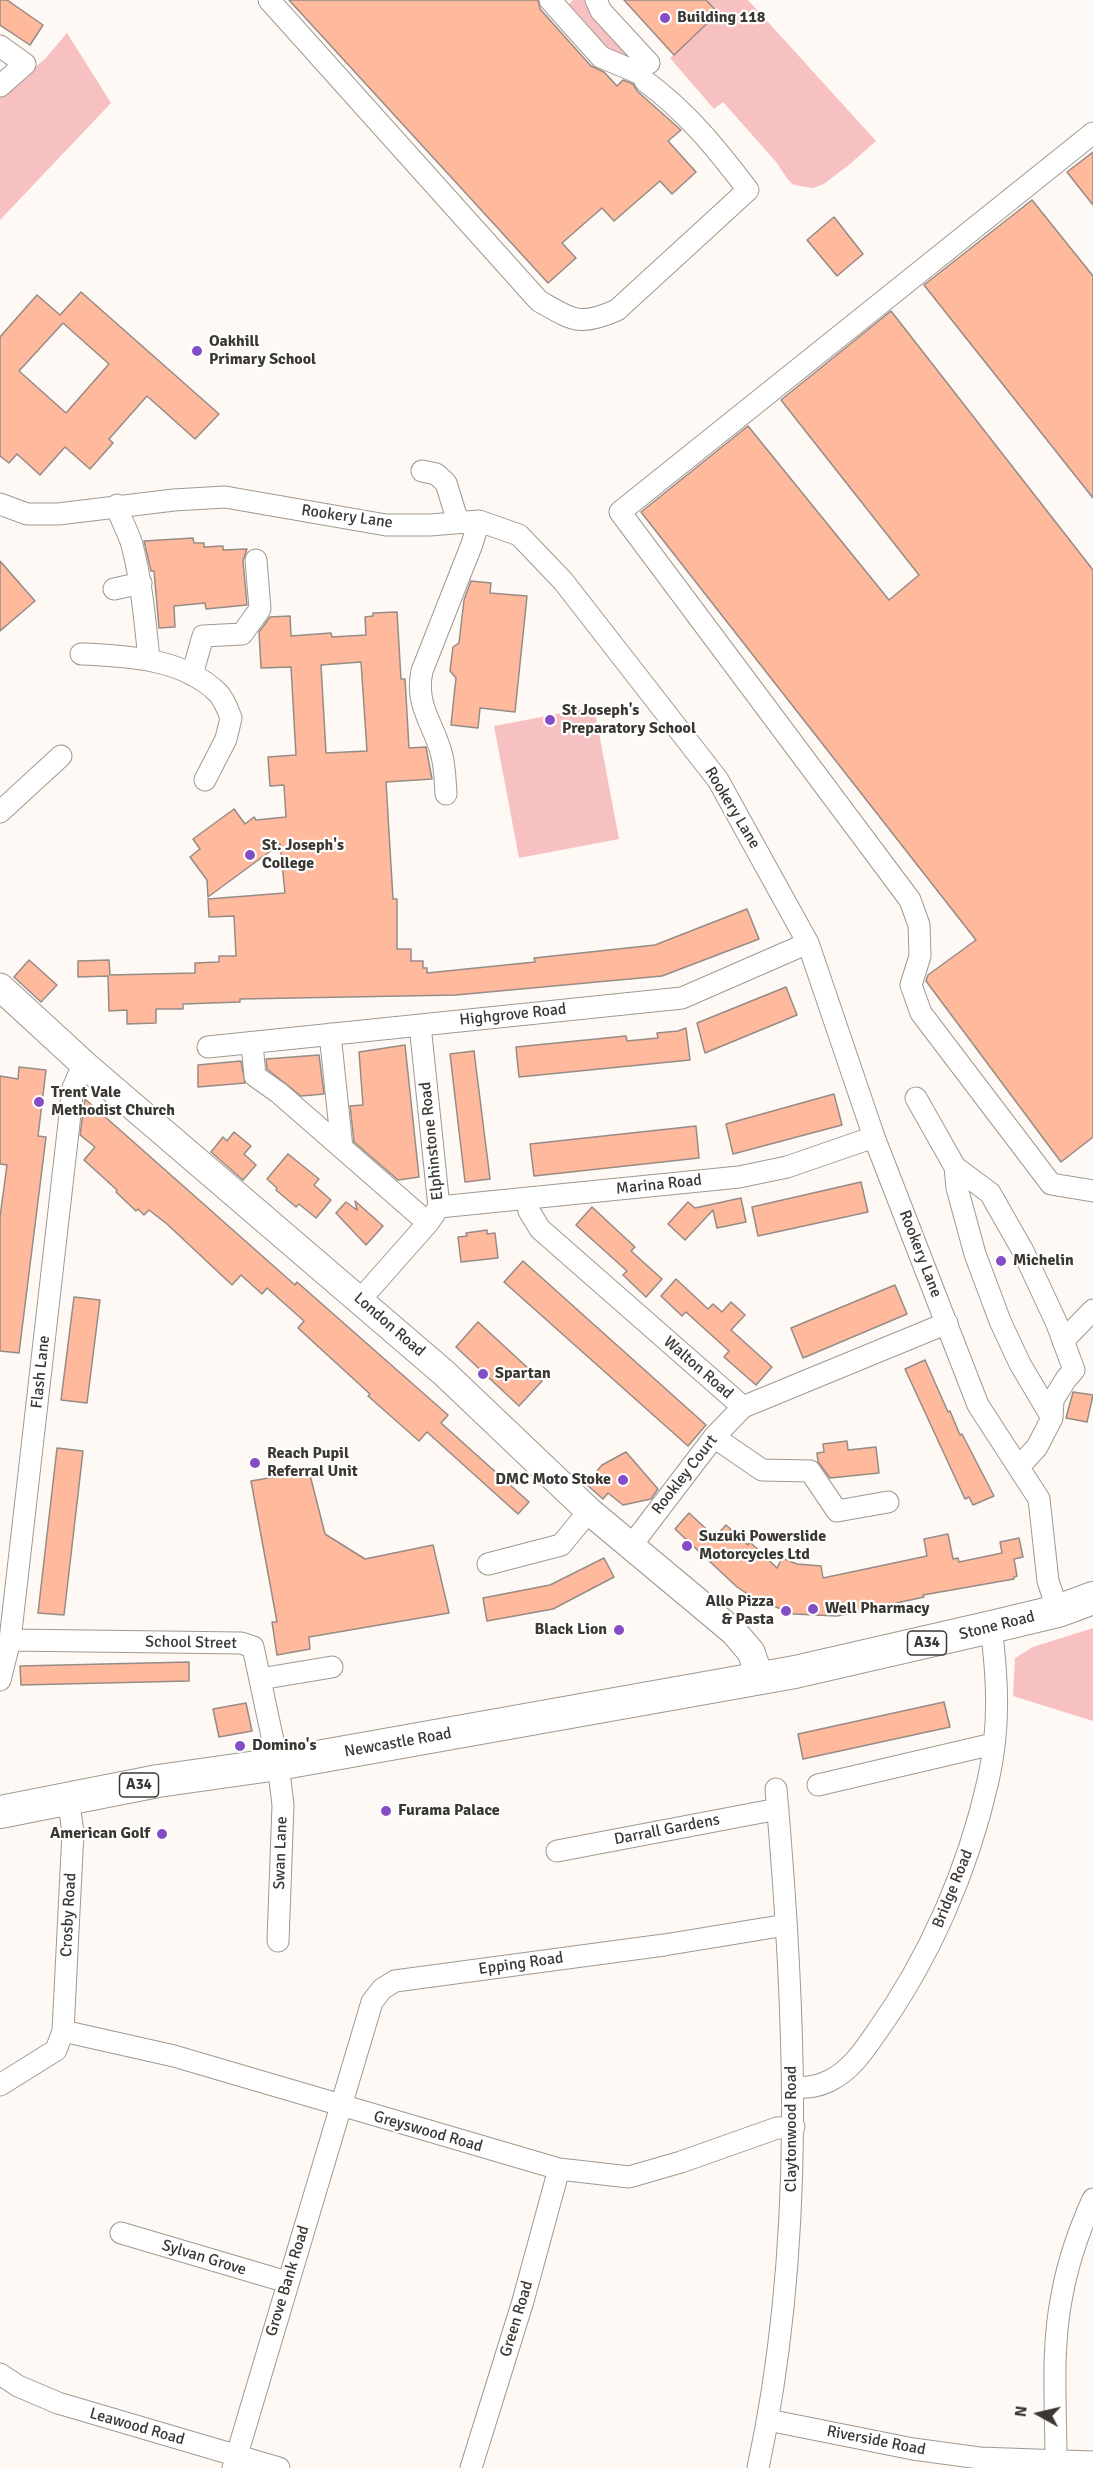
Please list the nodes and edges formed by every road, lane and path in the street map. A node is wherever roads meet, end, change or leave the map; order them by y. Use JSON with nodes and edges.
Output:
{"nodes":[{"id":1,"x":269,"y":0,"type":"edge"},
{"id":2,"x":550,"y":0,"type":"edge"},
{"id":3,"x":596,"y":0,"type":"edge"},
{"id":4,"x":0,"y":46,"type":"edge"},
{"id":5,"x":647,"y":72,"type":"junction"},
{"id":6,"x":0,"y":86,"type":"edge"},
{"id":7,"x":1093,"y":133,"type":"edge"},
{"id":8,"x":422,"y":471,"type":"dead end"},
{"id":9,"x":0,"y":504,"type":"edge"},
{"id":10,"x":117,"y":506,"type":"junction"},
{"id":11,"x":468,"y":521,"type":"junction"},
{"id":12,"x":256,"y":560,"type":"dead end"},
{"id":13,"x":141,"y":583,"type":"junction"},
{"id":14,"x":114,"y":589,"type":"dead end"},
{"id":15,"x":81,"y":654,"type":"dead end"},
{"id":16,"x":149,"y":659,"type":"junction"},
{"id":17,"x":192,"y":675,"type":"junction"},
{"id":18,"x":61,"y":756,"type":"dead end"},
{"id":19,"x":205,"y":780,"type":"dead end"},
{"id":20,"x":446,"y":794,"type":"dead end"},
{"id":21,"x":0,"y":812,"type":"edge"},
{"id":22,"x":808,"y":943,"type":"junction"},
{"id":23,"x":0,"y":987,"type":"edge"},
{"id":24,"x":420,"y":1025,"type":"junction"},
{"id":25,"x":330,"y":1034,"type":"junction"},
{"id":26,"x":252,"y":1043,"type":"junction"},
{"id":27,"x":208,"y":1047,"type":"dead end"},
{"id":28,"x":86,"y":1066,"type":"junction"},
{"id":29,"x":916,"y":1098,"type":"dead end"},
{"id":30,"x":874,"y":1137,"type":"junction"},
{"id":31,"x":342,"y":1148,"type":"junction"},
{"id":32,"x":955,"y":1167,"type":"junction"},
{"id":33,"x":1093,"y":1191,"type":"edge"},
{"id":34,"x":526,"y":1199,"type":"junction"},
{"id":35,"x":433,"y":1215,"type":"junction"},
{"id":36,"x":360,"y":1300,"type":"junction"},
{"id":37,"x":1093,"y":1310,"type":"edge"},
{"id":38,"x":947,"y":1323,"type":"junction"},
{"id":39,"x":1063,"y":1341,"type":"junction"},
{"id":40,"x":743,"y":1407,"type":"junction"},
{"id":41,"x":1052,"y":1418,"type":"junction"},
{"id":42,"x":714,"y":1437,"type":"junction"},
{"id":43,"x":1019,"y":1467,"type":"junction"},
{"id":44,"x":888,"y":1502,"type":"dead end"},
{"id":45,"x":590,"y":1511,"type":"junction"},
{"id":46,"x":630,"y":1546,"type":"junction"},
{"id":47,"x":488,"y":1564,"type":"dead end"},
{"id":48,"x":1093,"y":1598,"type":"edge"},
{"id":49,"x":1058,"y":1611,"type":"junction"},
{"id":50,"x":991,"y":1628,"type":"junction"},
{"id":51,"x":10,"y":1641,"type":"junction"},
{"id":52,"x":332,"y":1666,"type":"dead end"},
{"id":53,"x":260,"y":1678,"type":"junction"},
{"id":54,"x":760,"y":1678,"type":"junction"},
{"id":55,"x":0,"y":1680,"type":"edge"},
{"id":56,"x":993,"y":1744,"type":"junction"},
{"id":57,"x":278,"y":1764,"type":"junction"},
{"id":58,"x":818,"y":1785,"type":"dead end"},
{"id":59,"x":68,"y":1798,"type":"junction"},
{"id":60,"x":777,"y":1799,"type":"joint"},
{"id":61,"x":0,"y":1812,"type":"edge"},
{"id":62,"x":557,"y":1851,"type":"dead end"},
{"id":63,"x":786,"y":1925,"type":"junction"},
{"id":64,"x":278,"y":1941,"type":"dead end"},
{"id":65,"x":63,"y":2031,"type":"junction"},
{"id":66,"x":0,"y":2085,"type":"edge"},
{"id":67,"x":794,"y":2087,"type":"junction"},
{"id":68,"x":340,"y":2106,"type":"junction"},
{"id":69,"x":794,"y":2127,"type":"junction"},
{"id":70,"x":559,"y":2169,"type":"junction"},
{"id":71,"x":1093,"y":2199,"type":"edge"},
{"id":72,"x":121,"y":2233,"type":"dead end"},
{"id":73,"x":287,"y":2282,"type":"junction"},
{"id":74,"x":0,"y":2374,"type":"edge"},
{"id":75,"x":768,"y":2420,"type":"junction"},
{"id":76,"x":1056,"y":2461,"type":"junction"},
{"id":77,"x":235,"y":2462,"type":"edge"},
{"id":78,"x":1093,"y":2462,"type":"edge"},
{"id":79,"x":980,"y":2463,"type":"edge"},
{"id":80,"x":279,"y":2468,"type":"edge"},
{"id":81,"x":471,"y":2468,"type":"edge"},
{"id":82,"x":758,"y":2468,"type":"edge"}],
"edges":[{"from":1,"to":5,"type":"street"},
{"from":2,"to":5,"type":"street"},
{"from":3,"to":5,"type":"street"},
{"from":4,"to":6,"type":"street"},
{"from":7,"to":33,"type":"street"},
{"from":8,"to":11,"type":"street"},
{"from":9,"to":10,"type":"street","name":"Rookery Lane"},
{"from":10,"to":11,"type":"street","name":"Rookery Lane"},
{"from":10,"to":13,"type":"street"},
{"from":11,"to":20,"type":"street"},
{"from":11,"to":22,"type":"street","name":"Rookery Lane"},
{"from":12,"to":17,"type":"street"},
{"from":13,"to":14,"type":"street"},
{"from":13,"to":16,"type":"street"},
{"from":15,"to":16,"type":"street"},
{"from":16,"to":17,"type":"street"},
{"from":17,"to":19,"type":"street"},
{"from":18,"to":21,"type":"street"},
{"from":22,"to":24,"type":"street","name":"Highgrove Road"},
{"from":22,"to":30,"type":"street","name":"Rookery Lane"},
{"from":23,"to":28,"type":"main road","name":"London Road"},
{"from":24,"to":25,"type":"street","name":"Highgrove Road"},
{"from":24,"to":35,"type":"street","name":"Elphinstone Road"},
{"from":25,"to":26,"type":"street","name":"Highgrove Road"},
{"from":25,"to":31,"type":"street"},
{"from":26,"to":27,"type":"street","name":"Highgrove Road"},
{"from":26,"to":31,"type":"street"},
{"from":28,"to":36,"type":"main road","name":"London Road"},
{"from":28,"to":51,"type":"street","name":"Flash Lane"},
{"from":29,"to":32,"type":"street"},
{"from":30,"to":34,"type":"street","name":"Marina Road"},
{"from":30,"to":38,"type":"street","name":"Rookery Lane"},
{"from":31,"to":35,"type":"street"},
{"from":32,"to":39,"type":"street"},
{"from":32,"to":41,"type":"street"},
{"from":34,"to":35,"type":"street","name":"Marina Road"},
{"from":34,"to":40,"type":"street","name":"Walton Road"},
{"from":35,"to":36,"type":"street","name":"Elphinstone Road"},
{"from":36,"to":45,"type":"main road","name":"London Road"},
{"from":37,"to":39,"type":"street"},
{"from":38,"to":40,"type":"street","name":"Walton Road"},
{"from":38,"to":43,"type":"street","name":"Rookery Lane"},
{"from":39,"to":41,"type":"street"},
{"from":40,"to":42,"type":"street","name":"Rookley Court"},
{"from":41,"to":43,"type":"street"},
{"from":42,"to":44,"type":"street"},
{"from":42,"to":46,"type":"street","name":"Rookley Court"},
{"from":43,"to":49,"type":"street","name":"Rookery Lane"},
{"from":45,"to":46,"type":"main road","name":"London Road"},
{"from":45,"to":47,"type":"street"},
{"from":46,"to":54,"type":"main road","name":"London Road"},
{"from":48,"to":49,"type":"highway","name":"Stone Road","number":"A34"},
{"from":49,"to":50,"type":"highway","name":"Stone Road","number":"A34"},
{"from":50,"to":54,"type":"highway","name":"Stone Road","number":"A34"},
{"from":50,"to":56,"type":"street","name":"Bridge Road"},
{"from":51,"to":53,"type":"street","name":"School Street"},
{"from":51,"to":55,"type":"street","name":"Flash Lane"},
{"from":52,"to":53,"type":"street"},
{"from":53,"to":57,"type":"street","name":"School Street"},
{"from":54,"to":57,"type":"highway","name":"Newcastle Road","number":"A34"},
{"from":56,"to":58,"type":"street"},
{"from":56,"to":67,"type":"street","name":"Bridge Road"},
{"from":57,"to":59,"type":"highway","name":"Newcastle Road","number":"A34"},
{"from":57,"to":64,"type":"street","name":"Swan Lane"},
{"from":59,"to":61,"type":"highway","name":"Newcastle Road","number":"A34"},
{"from":59,"to":65,"type":"street","name":"Crosby Road"},
{"from":60,"to":62,"type":"street","name":"Darrall Gardens"},
{"from":60,"to":63,"type":"street","name":"Claytonwood Road"},
{"from":63,"to":67,"type":"street","name":"Claytonwood Road"},
{"from":63,"to":68,"type":"street","name":"Epping Road"},
{"from":65,"to":66,"type":"street"},
{"from":65,"to":68,"type":"street","name":"Greyswood Road"},
{"from":67,"to":69,"type":"street","name":"Claytonwood Road"},
{"from":68,"to":70,"type":"street","name":"Greyswood Road"},
{"from":68,"to":73,"type":"street","name":"Grove Bank Road"},
{"from":69,"to":70,"type":"street","name":"Greyswood Road"},
{"from":69,"to":75,"type":"street","name":"Claytonwood Road"},
{"from":70,"to":81,"type":"street","name":"Green Road"},
{"from":71,"to":76,"type":"street"},
{"from":72,"to":73,"type":"street","name":"Sylvan Grove"},
{"from":73,"to":77,"type":"street","name":"Grove Bank Road"},
{"from":74,"to":77,"type":"street","name":"Leawood Road"},
{"from":75,"to":79,"type":"street","name":"Riverside Road"},
{"from":75,"to":82,"type":"street","name":"Claytonwood Road"},
{"from":76,"to":78,"type":"street","name":"Riverside Road"},
{"from":76,"to":79,"type":"street","name":"Riverside Road"},
{"from":77,"to":80,"type":"street","name":"Leawood Road"}]}
